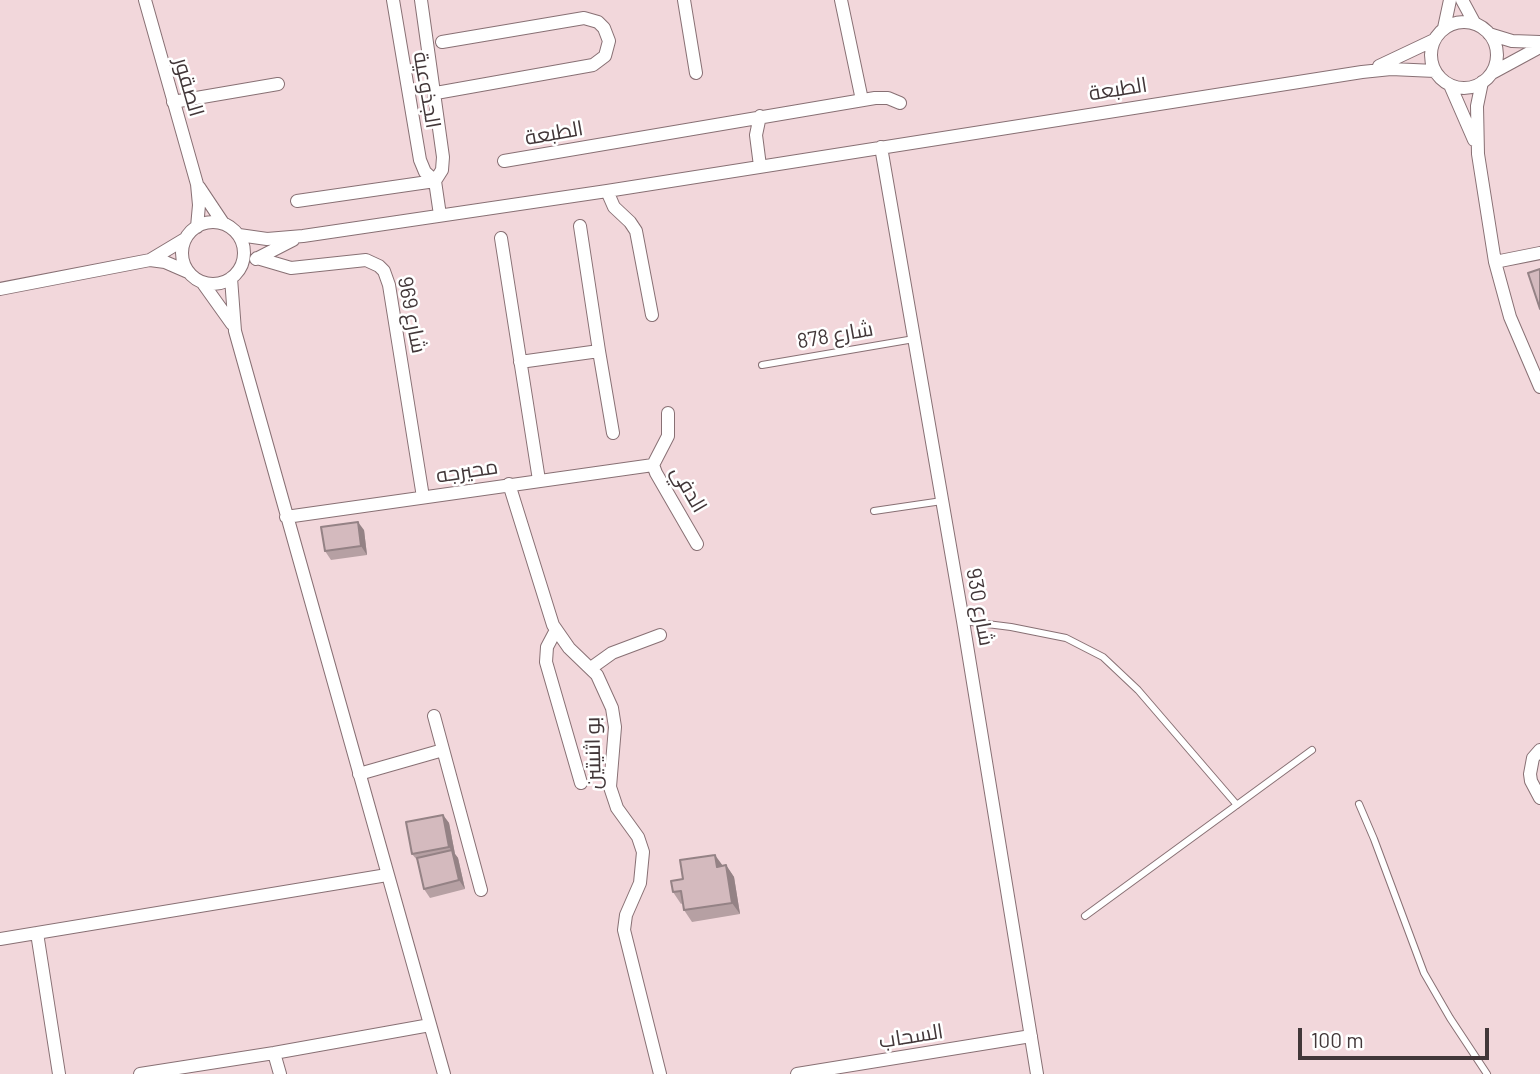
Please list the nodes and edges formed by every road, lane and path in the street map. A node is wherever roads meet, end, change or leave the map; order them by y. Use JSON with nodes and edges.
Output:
{"nodes":[{"id":1,"x":145,"y":0,"type":"edge"},
{"id":2,"x":393,"y":0,"type":"edge"},
{"id":3,"x":421,"y":0,"type":"edge"},
{"id":4,"x":684,"y":0,"type":"edge"},
{"id":5,"x":841,"y":0,"type":"edge"},
{"id":6,"x":1450,"y":0,"type":"edge"},
{"id":7,"x":1462,"y":0,"type":"edge"},
{"id":8,"x":1475,"y":24,"type":"junction"},
{"id":9,"x":1444,"y":28,"type":"junction"},
{"id":10,"x":1489,"y":34,"type":"junction"},
{"id":11,"x":1434,"y":40,"type":"junction"},
{"id":12,"x":442,"y":42,"type":"dead end"},
{"id":13,"x":1540,"y":44,"type":"edge"},
{"id":14,"x":1435,"y":71,"type":"junction"},
{"id":15,"x":1362,"y":72,"type":"junction"},
{"id":16,"x":696,"y":73,"type":"dead end"},
{"id":17,"x":1487,"y":78,"type":"junction"},
{"id":18,"x":278,"y":85,"type":"dead end"},
{"id":19,"x":1450,"y":85,"type":"junction"},
{"id":20,"x":436,"y":93,"type":"junction"},
{"id":21,"x":862,"y":100,"type":"junction"},
{"id":22,"x":173,"y":102,"type":"junction"},
{"id":23,"x":900,"y":103,"type":"dead end"},
{"id":24,"x":760,"y":116,"type":"junction"},
{"id":25,"x":881,"y":147,"type":"junction"},
{"id":26,"x":1478,"y":154,"type":"junction"},
{"id":27,"x":504,"y":161,"type":"dead end"},
{"id":28,"x":761,"y":166,"type":"junction"},
{"id":29,"x":435,"y":181,"type":"junction"},
{"id":30,"x":197,"y":184,"type":"junction"},
{"id":31,"x":607,"y":191,"type":"junction"},
{"id":32,"x":297,"y":201,"type":"dead end"},
{"id":33,"x":440,"y":215,"type":"junction"},
{"id":34,"x":223,"y":223,"type":"junction"},
{"id":35,"x":580,"y":226,"type":"dead end"},
{"id":36,"x":197,"y":227,"type":"junction"},
{"id":37,"x":239,"y":235,"type":"junction"},
{"id":38,"x":303,"y":236,"type":"junction"},
{"id":39,"x":500,"y":238,"type":"dead end"},
{"id":40,"x":185,"y":239,"type":"junction"},
{"id":41,"x":1540,"y":253,"type":"edge"},
{"id":42,"x":257,"y":258,"type":"junction"},
{"id":43,"x":150,"y":260,"type":"junction"},
{"id":44,"x":1495,"y":262,"type":"junction"},
{"id":45,"x":241,"y":268,"type":"junction"},
{"id":46,"x":188,"y":272,"type":"junction"},
{"id":47,"x":231,"y":278,"type":"junction"},
{"id":48,"x":202,"y":282,"type":"junction"},
{"id":49,"x":0,"y":289,"type":"edge"},
{"id":50,"x":652,"y":315,"type":"dead end"},
{"id":51,"x":235,"y":331,"type":"junction"},
{"id":52,"x":914,"y":339,"type":"junction"},
{"id":53,"x":599,"y":351,"type":"junction"},
{"id":54,"x":520,"y":362,"type":"junction"},
{"id":55,"x":762,"y":365,"type":"dead end"},
{"id":56,"x":1540,"y":387,"type":"edge"},
{"id":57,"x":668,"y":413,"type":"dead end"},
{"id":58,"x":613,"y":433,"type":"dead end"},
{"id":59,"x":653,"y":465,"type":"junction"},
{"id":60,"x":540,"y":480,"type":"junction"},
{"id":61,"x":509,"y":484,"type":"junction"},
{"id":62,"x":423,"y":497,"type":"junction"},
{"id":63,"x":942,"y":501,"type":"junction"},
{"id":64,"x":874,"y":511,"type":"dead end"},
{"id":65,"x":286,"y":517,"type":"junction"},
{"id":66,"x":697,"y":544,"type":"dead end"},
{"id":67,"x":963,"y":621,"type":"junction"},
{"id":68,"x":556,"y":631,"type":"junction"},
{"id":69,"x":660,"y":635,"type":"dead end"},
{"id":70,"x":591,"y":668,"type":"junction"},
{"id":71,"x":434,"y":716,"type":"dead end"},
{"id":72,"x":443,"y":750,"type":"junction"},
{"id":73,"x":1312,"y":750,"type":"dead end"},
{"id":74,"x":1540,"y":750,"type":"edge"},
{"id":75,"x":359,"y":774,"type":"junction"},
{"id":76,"x":581,"y":783,"type":"dead end"},
{"id":77,"x":1540,"y":798,"type":"edge"},
{"id":78,"x":1359,"y":804,"type":"dead end"},
{"id":79,"x":1237,"y":805,"type":"junction"},
{"id":80,"x":387,"y":875,"type":"junction"},
{"id":81,"x":481,"y":890,"type":"dead end"},
{"id":82,"x":1085,"y":916,"type":"dead end"},
{"id":83,"x":37,"y":933,"type":"junction"},
{"id":84,"x":0,"y":939,"type":"edge"},
{"id":85,"x":430,"y":1025,"type":"junction"},
{"id":86,"x":1031,"y":1036,"type":"junction"},
{"id":87,"x":274,"y":1053,"type":"junction"},
{"id":88,"x":59,"y":1074,"type":"edge"},
{"id":89,"x":140,"y":1074,"type":"edge"},
{"id":90,"x":280,"y":1074,"type":"edge"},
{"id":91,"x":444,"y":1074,"type":"edge"},
{"id":92,"x":660,"y":1074,"type":"edge"},
{"id":93,"x":796,"y":1074,"type":"edge"},
{"id":94,"x":1037,"y":1074,"type":"edge"},
{"id":95,"x":1487,"y":1074,"type":"edge"}],
"edges":[{"from":1,"to":22,"type":"street","name":"الصقور"},
{"from":2,"to":29,"type":"street","name":"الجذوعية"},
{"from":3,"to":20,"type":"street","name":"الجذوعية"},
{"from":4,"to":16,"type":"street"},
{"from":5,"to":21,"type":"street"},
{"from":6,"to":9,"type":"street"},
{"from":7,"to":8,"type":"street"},
{"from":8,"to":9,"type":"street"},
{"from":8,"to":10,"type":"street"},
{"from":9,"to":11,"type":"street"},
{"from":10,"to":13,"type":"street"},
{"from":10,"to":17,"type":"street"},
{"from":11,"to":14,"type":"street"},
{"from":11,"to":15,"type":"street"},
{"from":12,"to":20,"type":"street"},
{"from":13,"to":17,"type":"street"},
{"from":14,"to":15,"type":"street"},
{"from":14,"to":19,"type":"street"},
{"from":15,"to":25,"type":"street","name":"الطبعة"},
{"from":17,"to":19,"type":"street"},
{"from":17,"to":26,"type":"street"},
{"from":18,"to":22,"type":"street"},
{"from":19,"to":26,"type":"street"},
{"from":20,"to":29,"type":"street","name":"الجذوعية"},
{"from":21,"to":23,"type":"street","name":"الطبعة"},
{"from":21,"to":24,"type":"street","name":"الطبعة"},
{"from":22,"to":30,"type":"street","name":"الصقور"},
{"from":24,"to":27,"type":"street","name":"الطبعة"},
{"from":24,"to":28,"type":"street"},
{"from":25,"to":28,"type":"street","name":"الطبعة"},
{"from":25,"to":52,"type":"street","name":"شارع 930"},
{"from":26,"to":44,"type":"street"},
{"from":28,"to":31,"type":"street","name":"الطبعة"},
{"from":29,"to":32,"type":"street"},
{"from":29,"to":33,"type":"street","name":"الجذوعية"},
{"from":30,"to":34,"type":"street","name":"الصقور"},
{"from":30,"to":36,"type":"street","name":"الصقور"},
{"from":31,"to":33,"type":"street","name":"الطبعة"},
{"from":31,"to":50,"type":"street"},
{"from":33,"to":38,"type":"street","name":"الطبعة"},
{"from":34,"to":36,"type":"street"},
{"from":34,"to":37,"type":"street"},
{"from":35,"to":53,"type":"street"},
{"from":36,"to":40,"type":"street"},
{"from":37,"to":38,"type":"street"},
{"from":37,"to":45,"type":"street"},
{"from":38,"to":42,"type":"street"},
{"from":39,"to":54,"type":"street"},
{"from":40,"to":43,"type":"street"},
{"from":40,"to":46,"type":"street"},
{"from":41,"to":44,"type":"street"},
{"from":42,"to":45,"type":"street"},
{"from":42,"to":62,"type":"street","name":"شارع 969"},
{"from":43,"to":46,"type":"street"},
{"from":43,"to":49,"type":"street"},
{"from":44,"to":56,"type":"street"},
{"from":45,"to":47,"type":"street"},
{"from":46,"to":48,"type":"street"},
{"from":47,"to":48,"type":"street"},
{"from":47,"to":51,"type":"street"},
{"from":48,"to":51,"type":"street"},
{"from":51,"to":65,"type":"street"},
{"from":52,"to":55,"type":"lane","name":"شارع 878"},
{"from":52,"to":63,"type":"street","name":"شارع 930"},
{"from":53,"to":54,"type":"street"},
{"from":53,"to":58,"type":"street"},
{"from":54,"to":60,"type":"street"},
{"from":57,"to":59,"type":"street","name":"الدفي"},
{"from":59,"to":60,"type":"street","name":"محيرجه"},
{"from":59,"to":66,"type":"street","name":"الدفي"},
{"from":60,"to":61,"type":"street","name":"محيرجه"},
{"from":61,"to":62,"type":"street","name":"محيرجه"},
{"from":61,"to":68,"type":"street","name":"بو اثنيتين"},
{"from":62,"to":65,"type":"street","name":"محيرجه"},
{"from":63,"to":64,"type":"lane"},
{"from":63,"to":67,"type":"street","name":"شارع 930"},
{"from":65,"to":75,"type":"street"},
{"from":67,"to":79,"type":"lane"},
{"from":67,"to":86,"type":"street","name":"شارع 930"},
{"from":68,"to":70,"type":"street","name":"بو اثنيتين"},
{"from":68,"to":76,"type":"street"},
{"from":69,"to":70,"type":"street"},
{"from":70,"to":92,"type":"street","name":"بو اثنيتين"},
{"from":71,"to":72,"type":"street"},
{"from":72,"to":75,"type":"street"},
{"from":72,"to":81,"type":"street"},
{"from":73,"to":79,"type":"lane"},
{"from":74,"to":77,"type":"street"},
{"from":75,"to":80,"type":"street"},
{"from":78,"to":95,"type":"lane"},
{"from":79,"to":82,"type":"lane"},
{"from":80,"to":83,"type":"street"},
{"from":80,"to":85,"type":"street"},
{"from":83,"to":84,"type":"street"},
{"from":83,"to":88,"type":"street"},
{"from":85,"to":87,"type":"street"},
{"from":85,"to":91,"type":"street"},
{"from":86,"to":93,"type":"street","name":"السحاب"},
{"from":86,"to":94,"type":"street","name":"شارع 930"},
{"from":87,"to":89,"type":"street"},
{"from":87,"to":90,"type":"street"}]}
